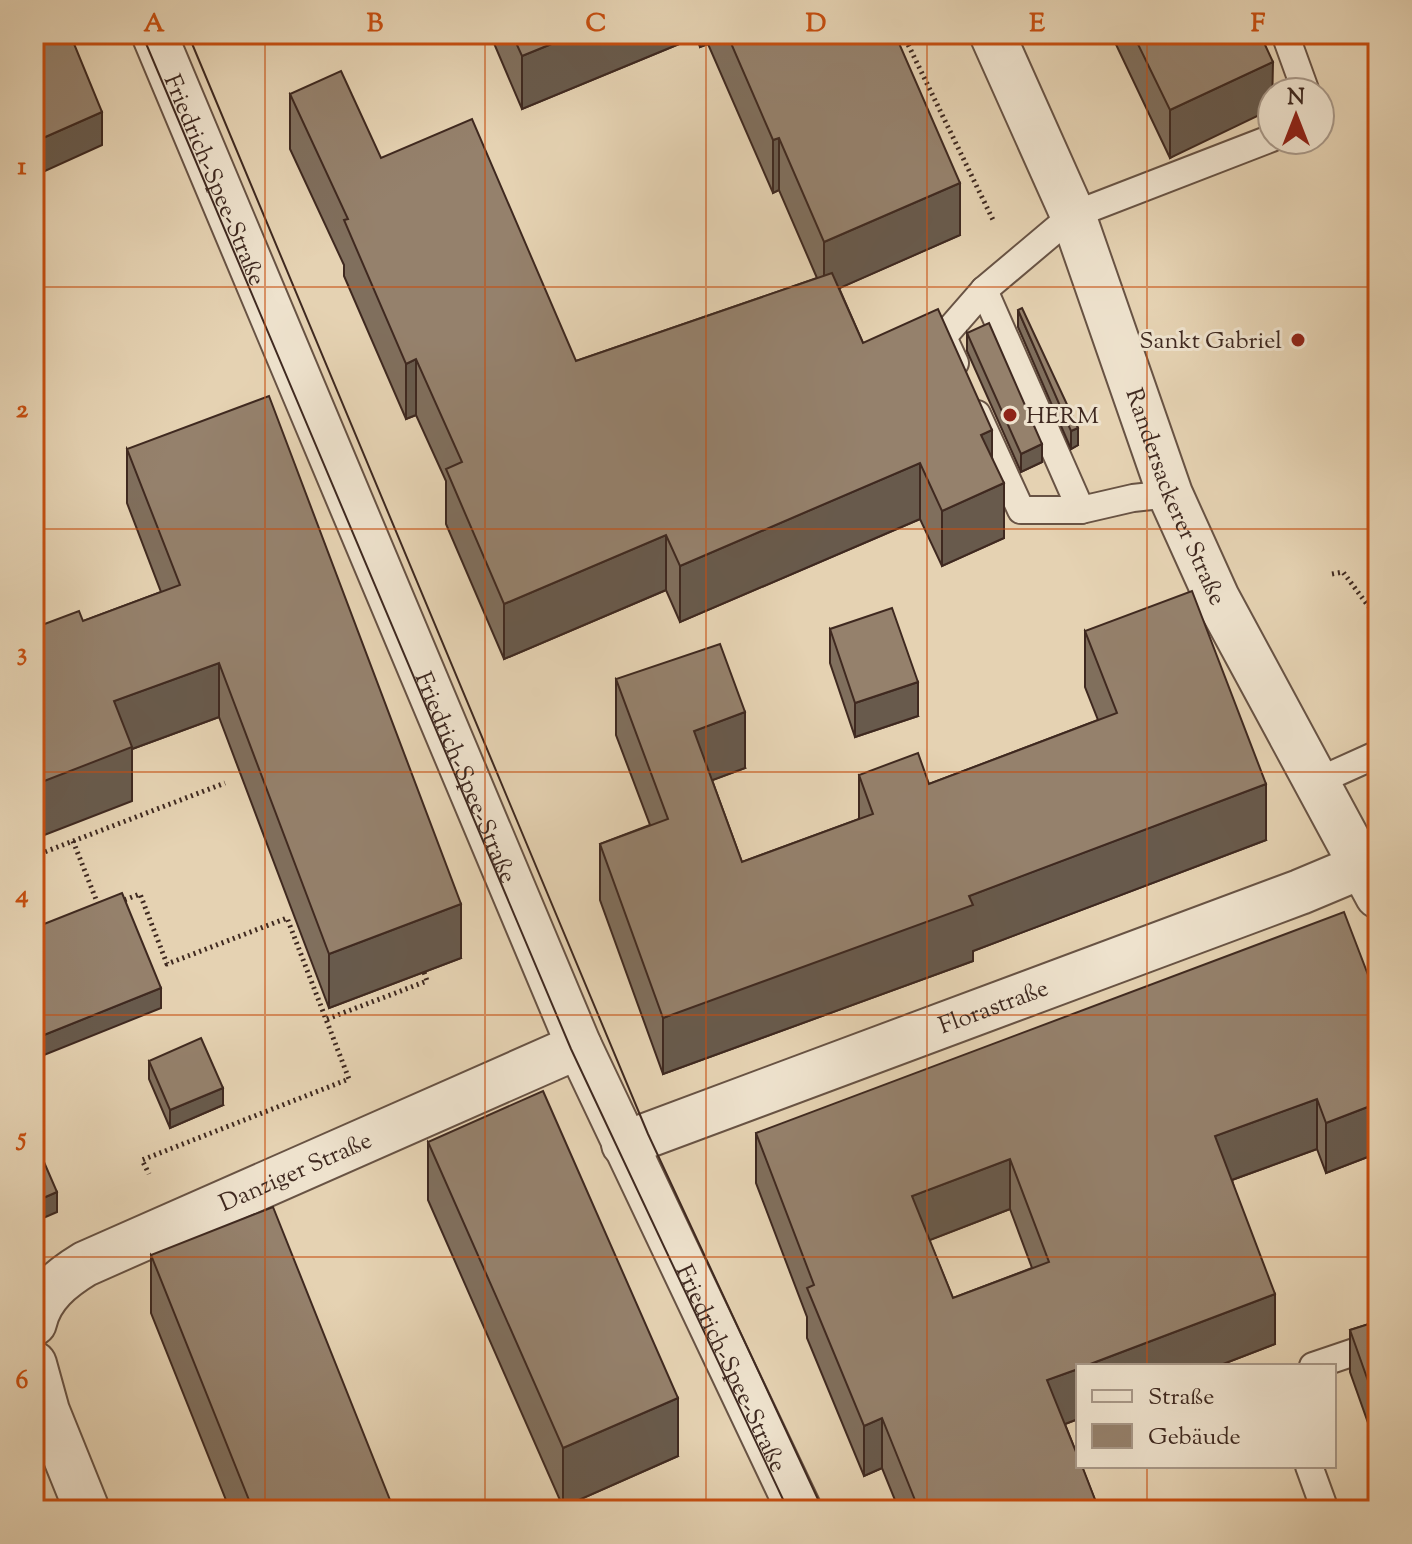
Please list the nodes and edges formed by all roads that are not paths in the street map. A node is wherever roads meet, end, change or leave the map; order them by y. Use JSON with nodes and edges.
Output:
{"nodes":[{"id":1,"x":154,"y":34,"type":"edge"},
{"id":2,"x":992,"y":34,"type":"edge"},
{"id":3,"x":1285,"y":34,"type":"edge"},
{"id":4,"x":1300,"y":76,"type":"edge"},
{"id":5,"x":1256,"y":144,"type":"edge"},
{"id":6,"x":1073,"y":215,"type":"junction"},
{"id":7,"x":984,"y":290,"type":"junction"},
{"id":8,"x":1170,"y":494,"type":"junction"},
{"id":9,"x":1081,"y":510,"type":"junction"},
{"id":10,"x":1378,"y":754,"type":"edge"},
{"id":11,"x":1316,"y":782,"type":"junction"},
{"id":12,"x":1370,"y":881,"type":"edge"},
{"id":13,"x":579,"y":1046,"type":"junction"},
{"id":14,"x":624,"y":1144,"type":"junction"},
{"id":15,"x":34,"y":1323,"type":"edge"},
{"id":16,"x":1378,"y":1344,"type":"edge"},
{"id":17,"x":34,"y":1364,"type":"edge"},
{"id":18,"x":1319,"y":1364,"type":"edge"},
{"id":19,"x":1310,"y":1468,"type":"edge"},
{"id":20,"x":87,"y":1510,"type":"edge"},
{"id":21,"x":799,"y":1510,"type":"edge"},
{"id":22,"x":1325,"y":1510,"type":"edge"}],
"edges":[{"from":1,"to":13,"type":"street","name":"Friedrich-Spee-Straße"},
{"from":2,"to":6,"type":"street","name":"Randersackerer Straße"},
{"from":3,"to":4,"type":"lane"},
{"from":5,"to":6,"type":"lane"},
{"from":6,"to":7,"type":"lane"},
{"from":6,"to":8,"type":"street","name":"Randersackerer Straße"},
{"from":7,"to":9,"type":"lane"},
{"from":7,"to":9,"type":"lane"},
{"from":8,"to":9,"type":"lane"},
{"from":8,"to":11,"type":"street","name":"Randersackerer Straße"},
{"from":10,"to":11,"type":"lane"},
{"from":11,"to":12,"type":"street","name":"Randersackerer Straße"},
{"from":12,"to":14,"type":"street","name":"Florastraße"},
{"from":13,"to":14,"type":"street","name":"Friedrich-Spee-Straße"},
{"from":13,"to":15,"type":"street","name":"Danziger Straße"},
{"from":14,"to":21,"type":"street","name":"Friedrich-Spee-Straße"},
{"from":16,"to":18,"type":"lane"},
{"from":17,"to":20,"type":"street"},
{"from":19,"to":22,"type":"lane"}]}
